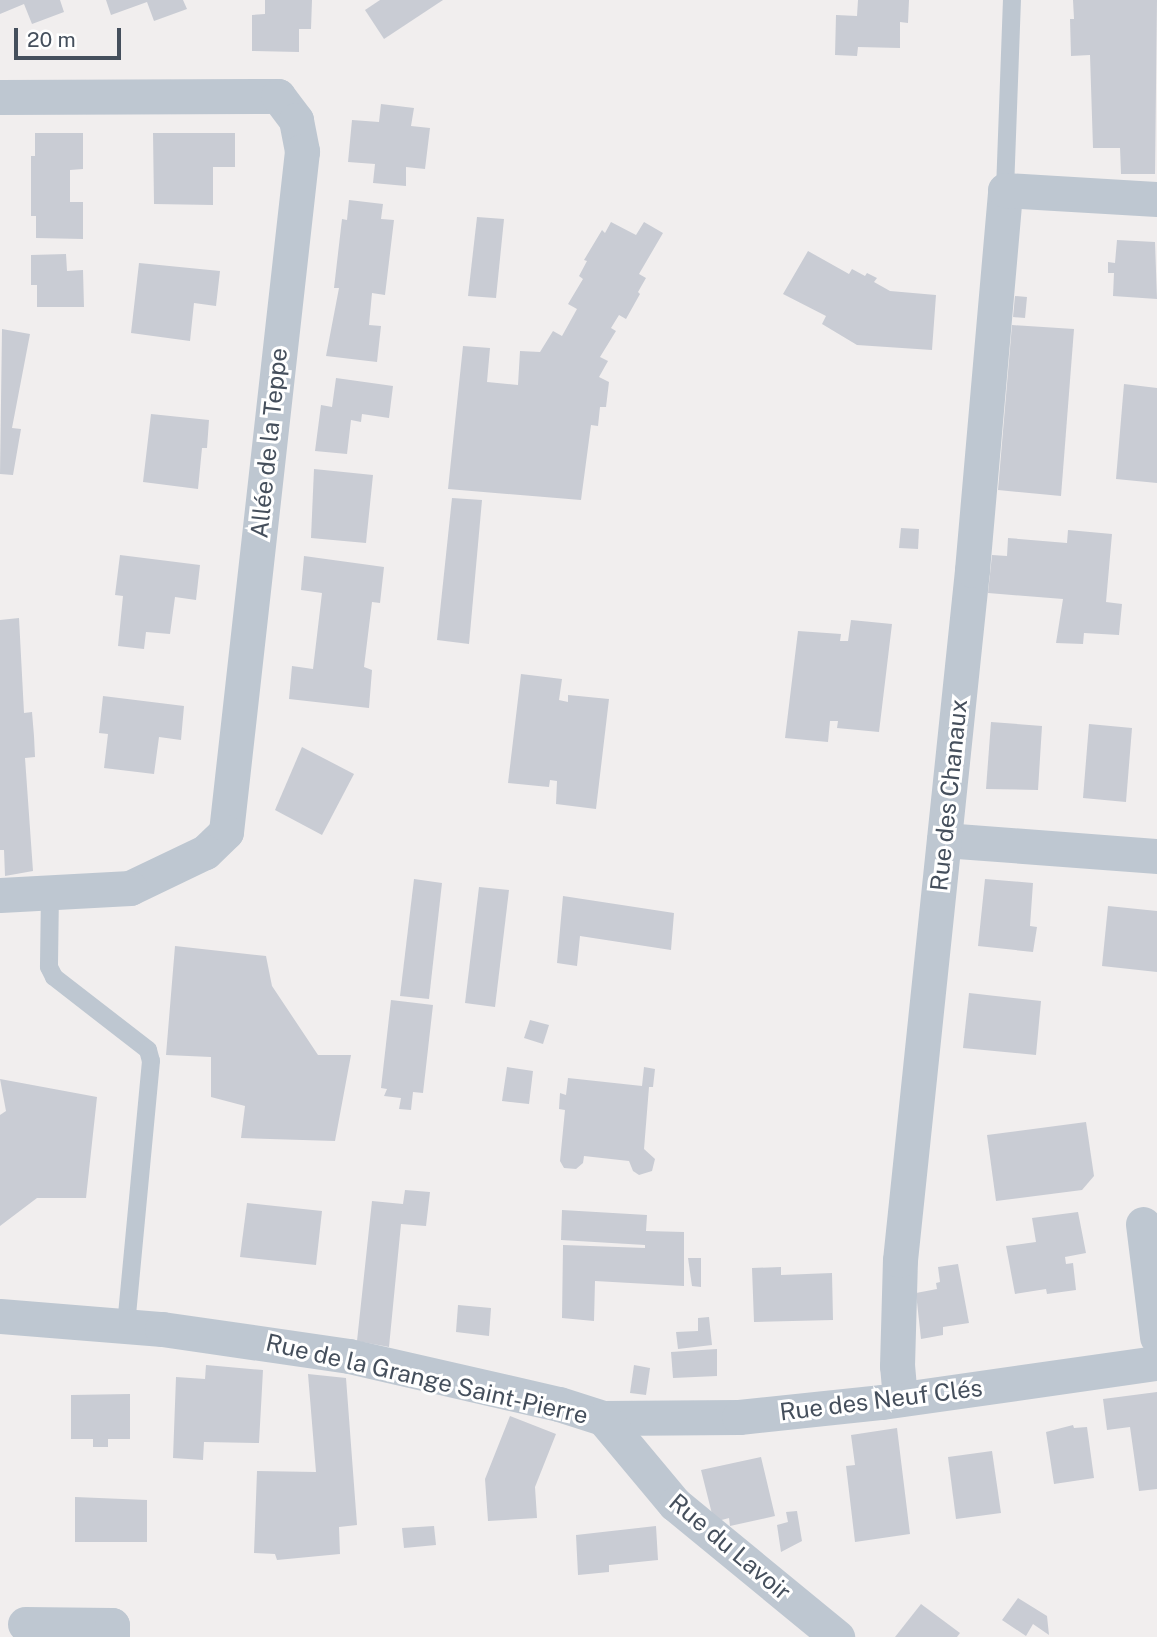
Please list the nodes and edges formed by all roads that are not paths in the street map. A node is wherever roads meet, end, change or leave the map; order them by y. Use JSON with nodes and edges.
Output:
{"nodes":[{"id":1,"x":1012,"y":0,"type":"edge"},
{"id":2,"x":0,"y":97,"type":"edge"},
{"id":3,"x":1004,"y":190,"type":"junction"},
{"id":4,"x":1157,"y":199,"type":"edge"},
{"id":5,"x":944,"y":840,"type":"junction"},
{"id":6,"x":1157,"y":856,"type":"edge"},
{"id":7,"x":50,"y":892,"type":"junction"},
{"id":8,"x":0,"y":895,"type":"edge"},
{"id":9,"x":1143,"y":1224,"type":"dead end"},
{"id":10,"x":0,"y":1316,"type":"edge"},
{"id":11,"x":126,"y":1327,"type":"junction"},
{"id":12,"x":1157,"y":1337,"type":"edge"},
{"id":13,"x":1157,"y":1363,"type":"edge"},
{"id":14,"x":900,"y":1399,"type":"junction"},
{"id":15,"x":603,"y":1418,"type":"junction"},
{"id":16,"x":25,"y":1624,"type":"dead end"},
{"id":17,"x":112,"y":1637,"type":"edge"},
{"id":18,"x":837,"y":1637,"type":"edge"}],
"edges":[{"from":1,"to":3,"type":"lane"},
{"from":2,"to":7,"type":"street","name":"Allée de la Teppe"},
{"from":3,"to":4,"type":"street"},
{"from":3,"to":5,"type":"street","name":"Rue des Chanaux"},
{"from":5,"to":6,"type":"street"},
{"from":5,"to":14,"type":"street","name":"Rue des Chanaux"},
{"from":7,"to":8,"type":"street","name":"Allée de la Teppe"},
{"from":7,"to":11,"type":"lane"},
{"from":9,"to":12,"type":"street"},
{"from":10,"to":11,"type":"street","name":"Rue de la Grange Saint-Pierre"},
{"from":11,"to":15,"type":"street","name":"Rue de la Grange Saint-Pierre"},
{"from":13,"to":14,"type":"street","name":"Rue des Neuf Clés"},
{"from":14,"to":15,"type":"street","name":"Rue des Neuf Clés"},
{"from":15,"to":18,"type":"street","name":"Rue du Lavoir"},
{"from":16,"to":17,"type":"street"}]}
